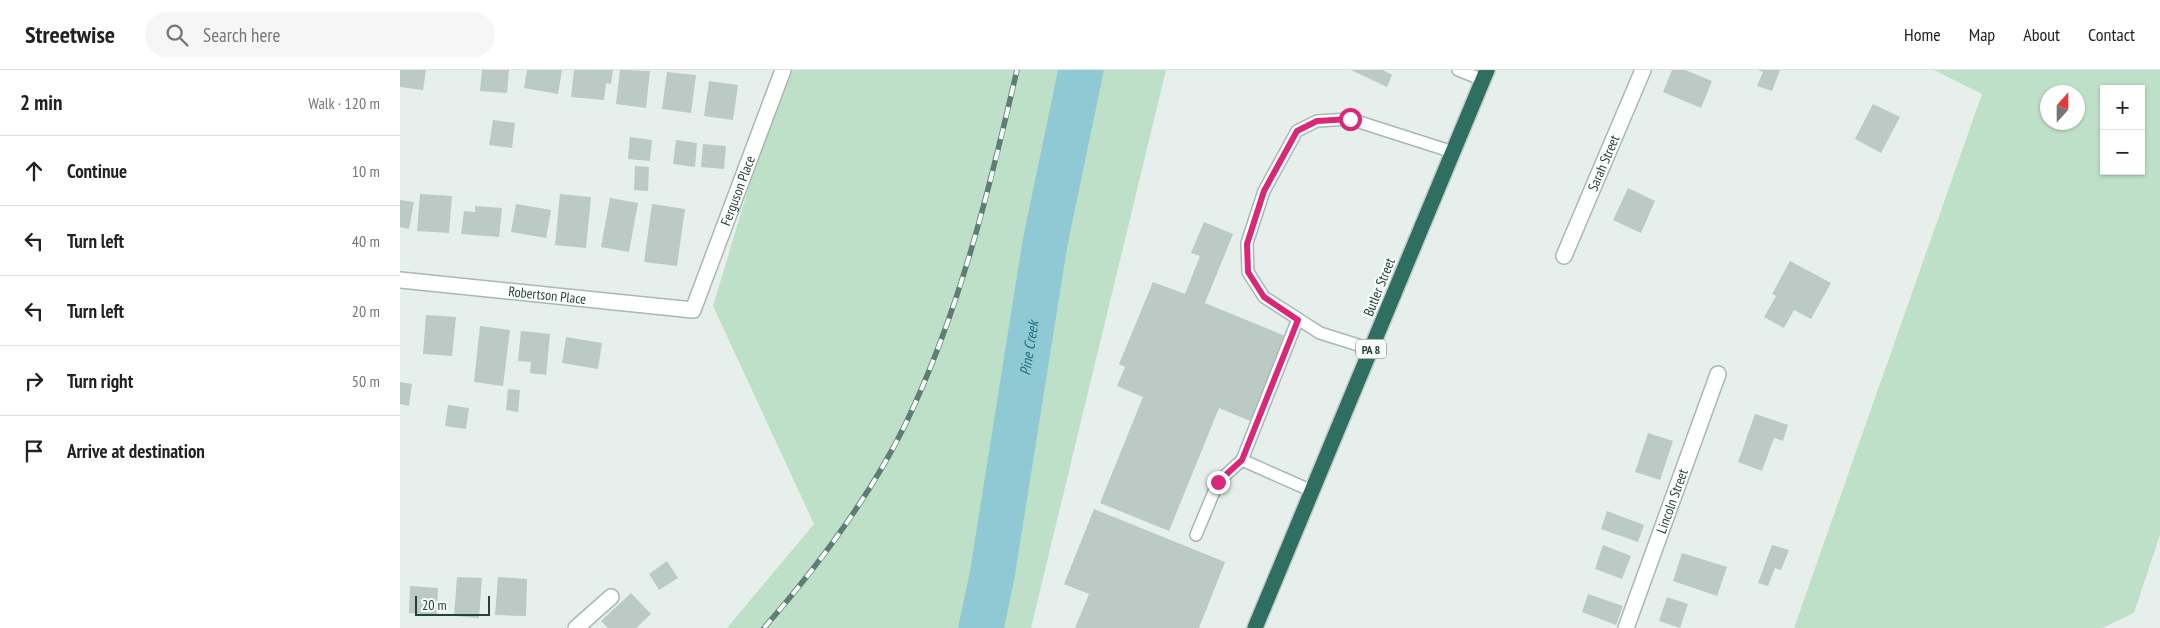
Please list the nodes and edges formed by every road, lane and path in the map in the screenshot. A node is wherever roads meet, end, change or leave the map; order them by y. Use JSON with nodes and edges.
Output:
{"nodes":[{"id":1,"x":783,"y":70,"type":"edge"},
{"id":2,"x":1458,"y":70,"type":"edge"},
{"id":3,"x":1643,"y":70,"type":"edge"},
{"id":4,"x":1485,"y":75,"type":"edge"},
{"id":5,"x":1453,"y":152,"type":"junction"},
{"id":6,"x":1564,"y":256,"type":"dead end"},
{"id":7,"x":400,"y":280,"type":"edge"},
{"id":8,"x":693,"y":310,"type":"joint"},
{"id":9,"x":1298,"y":320,"type":"junction"},
{"id":10,"x":1371,"y":349,"type":"junction"},
{"id":11,"x":1718,"y":374,"type":"dead end"},
{"id":12,"x":1242,"y":460,"type":"junction"},
{"id":13,"x":1312,"y":491,"type":"junction"},
{"id":14,"x":1196,"y":535,"type":"dead end"},
{"id":15,"x":611,"y":597,"type":"dead end"},
{"id":16,"x":576,"y":628,"type":"edge"},
{"id":17,"x":1255,"y":628,"type":"edge"},
{"id":18,"x":1626,"y":628,"type":"edge"}],
"edges":[{"from":1,"to":8,"type":"street","name":"Ferguson Place"},
{"from":2,"to":4,"type":"lane"},
{"from":3,"to":6,"type":"street","name":"Sarah Street"},
{"from":4,"to":5,"type":"highway","name":"Butler Street","number":"PA 8"},
{"from":5,"to":9,"type":"lane"},
{"from":5,"to":10,"type":"highway","name":"Butler Street","number":"PA 8"},
{"from":7,"to":8,"type":"street","name":"Robertson Place"},
{"from":9,"to":10,"type":"lane"},
{"from":9,"to":12,"type":"lane"},
{"from":10,"to":13,"type":"highway","name":"Butler Street","number":"PA 8"},
{"from":11,"to":18,"type":"street","name":"Lincoln Street"},
{"from":12,"to":13,"type":"lane"},
{"from":12,"to":14,"type":"lane"},
{"from":13,"to":17,"type":"highway","name":"Butler Street","number":"PA 8"},
{"from":15,"to":16,"type":"street"}]}
